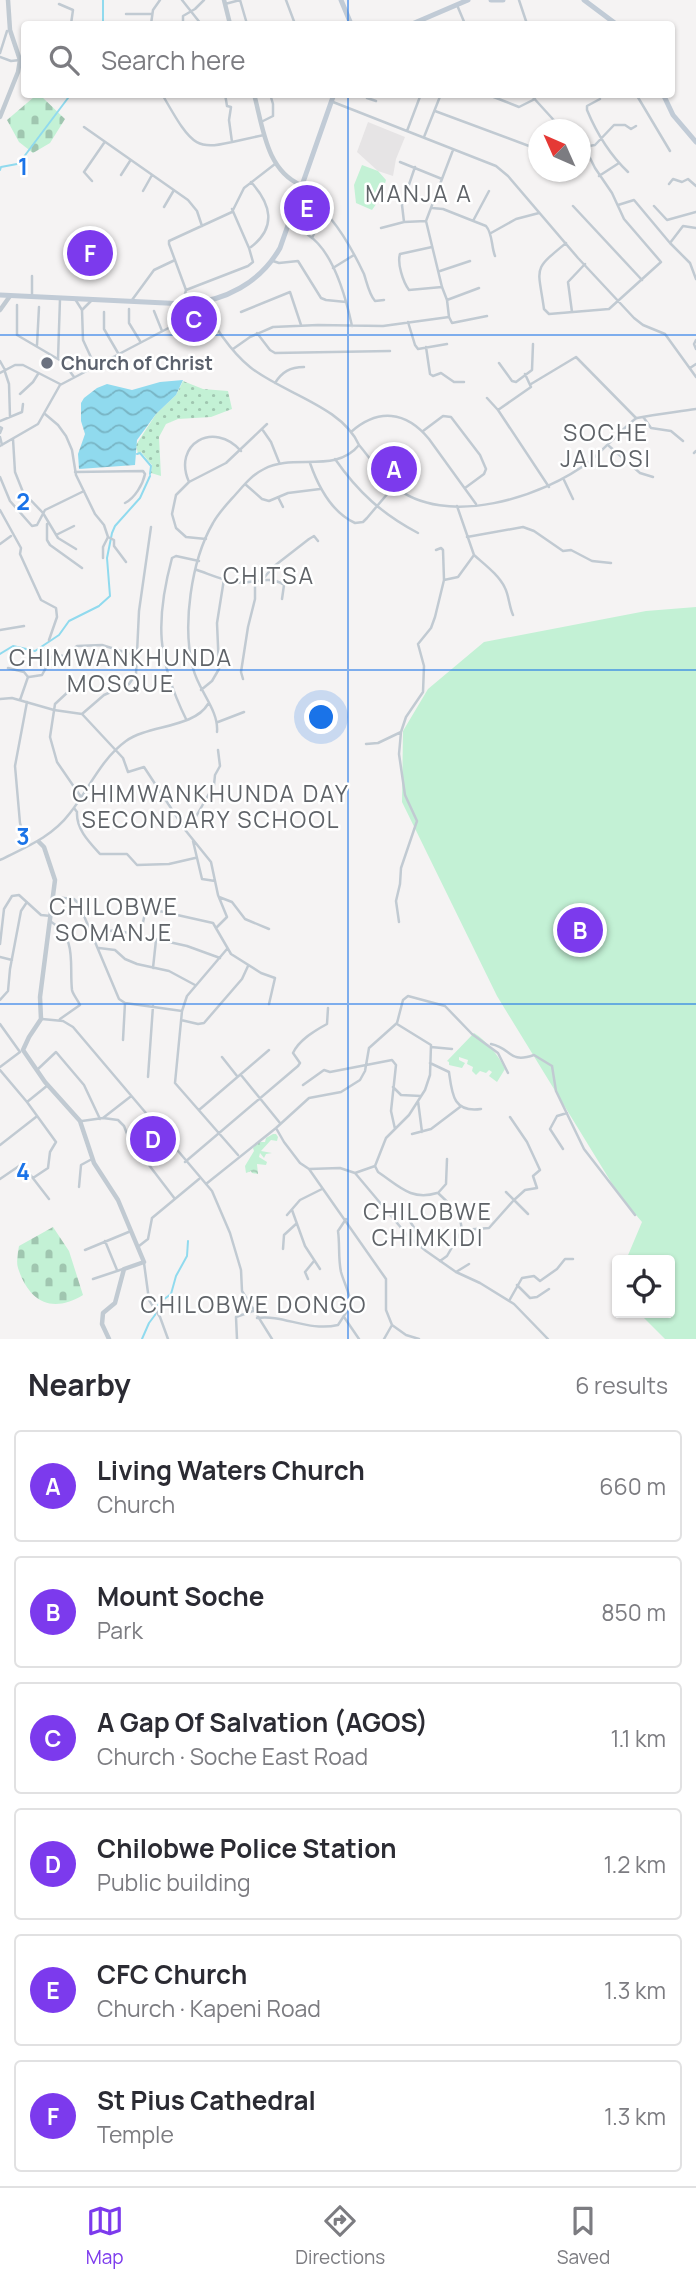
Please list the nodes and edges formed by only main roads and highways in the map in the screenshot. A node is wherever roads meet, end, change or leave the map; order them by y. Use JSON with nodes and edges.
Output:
{"nodes":[{"id":1,"x":341,"y":0,"type":"edge"},
{"id":2,"x":468,"y":0,"type":"edge"},
{"id":3,"x":491,"y":0,"type":"edge"},
{"id":4,"x":503,"y":0,"type":"edge"},
{"id":5,"x":584,"y":0,"type":"edge"},
{"id":6,"x":350,"y":21,"type":"edge"},
{"id":7,"x":419,"y":21,"type":"edge"},
{"id":8,"x":612,"y":21,"type":"edge"},
{"id":9,"x":332,"y":98,"type":"edge"},
{"id":10,"x":665,"y":98,"type":"edge"},
{"id":11,"x":696,"y":142,"type":"edge"},
{"id":12,"x":0,"y":295,"type":"edge"}],
"edges":[{"from":1,"to":6,"type":"main road"},
{"from":2,"to":7,"type":"main road"},
{"from":3,"to":4,"type":"main road"},
{"from":5,"to":8,"type":"main road"},
{"from":9,"to":12,"type":"main road"},
{"from":10,"to":11,"type":"main road"}]}
